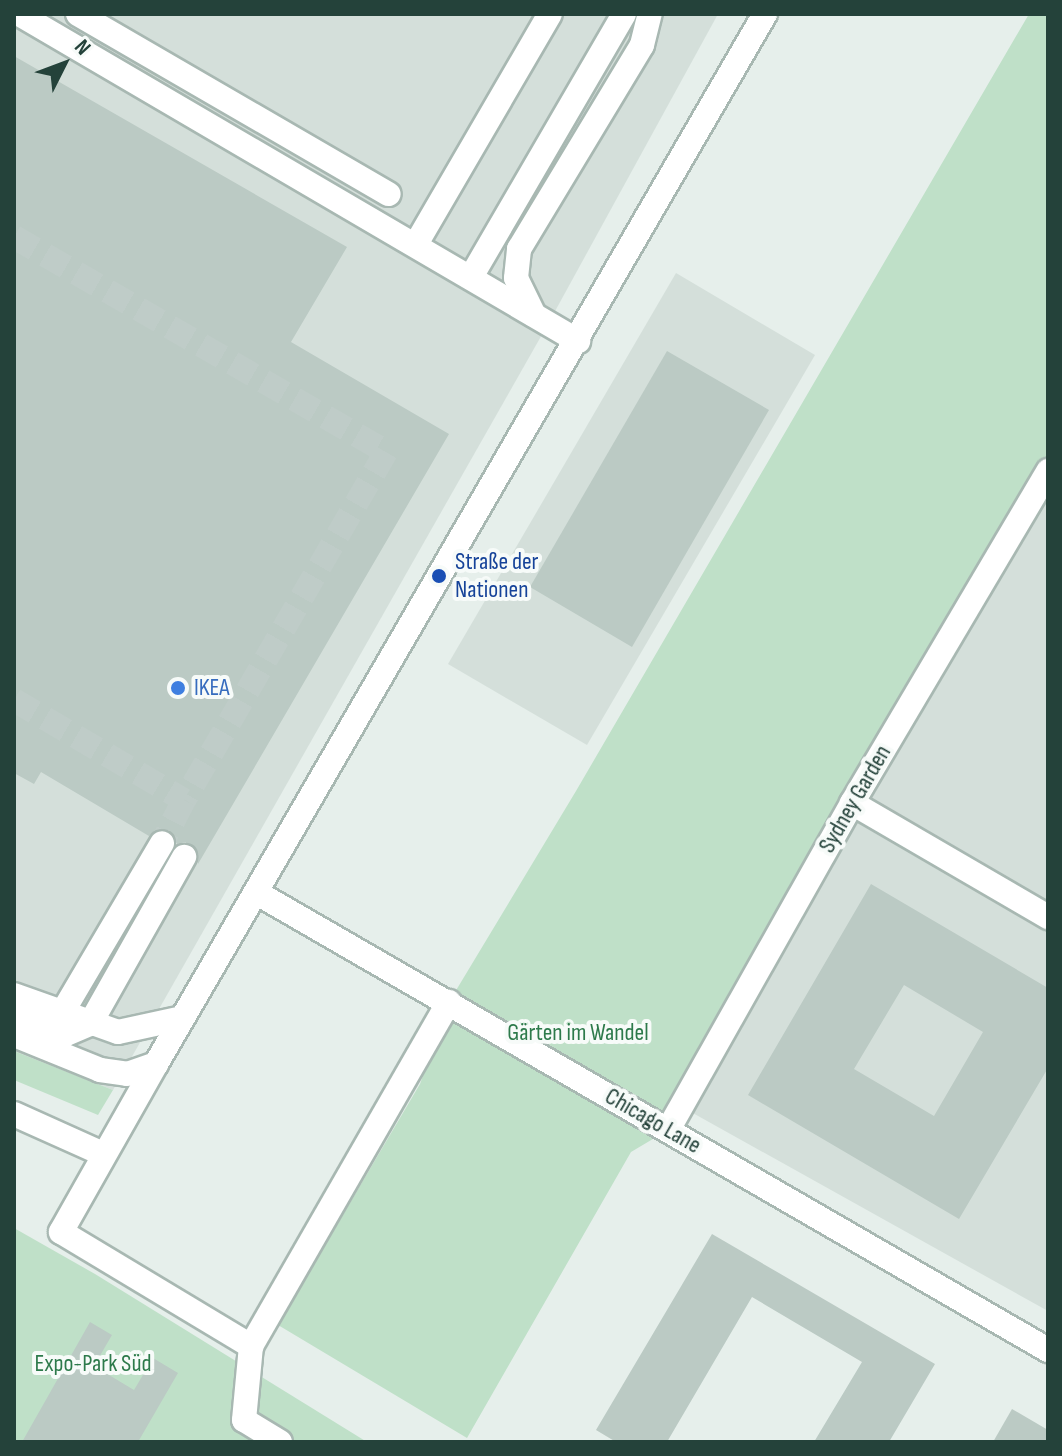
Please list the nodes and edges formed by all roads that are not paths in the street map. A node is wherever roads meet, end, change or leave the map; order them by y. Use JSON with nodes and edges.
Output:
{"nodes":[{"id":1,"x":19,"y":14,"type":"edge"},
{"id":2,"x":78,"y":14,"type":"edge"},
{"id":3,"x":550,"y":14,"type":"edge"},
{"id":4,"x":624,"y":14,"type":"edge"},
{"id":5,"x":650,"y":14,"type":"edge"},
{"id":6,"x":765,"y":14,"type":"edge"},
{"id":7,"x":389,"y":194,"type":"dead end"},
{"id":8,"x":416,"y":244,"type":"junction"},
{"id":9,"x":471,"y":277,"type":"junction"},
{"id":10,"x":534,"y":315,"type":"junction"},
{"id":11,"x":578,"y":341,"type":"junction"},
{"id":12,"x":1048,"y":471,"type":"edge"},
{"id":13,"x":852,"y":803,"type":"junction"},
{"id":14,"x":162,"y":843,"type":"tunnel mouth"},
{"id":15,"x":184,"y":857,"type":"tunnel mouth"},
{"id":16,"x":257,"y":893,"type":"junction"},
{"id":17,"x":1048,"y":917,"type":"edge"},
{"id":18,"x":14,"y":995,"type":"edge"},
{"id":19,"x":449,"y":1002,"type":"junction"},
{"id":20,"x":62,"y":1013,"type":"junction"},
{"id":21,"x":182,"y":1018,"type":"junction"},
{"id":22,"x":90,"y":1024,"type":"junction"},
{"id":23,"x":21,"y":1026,"type":"edge"},
{"id":24,"x":156,"y":1064,"type":"junction"},
{"id":25,"x":14,"y":1114,"type":"edge"},
{"id":26,"x":668,"y":1130,"type":"junction"},
{"id":27,"x":103,"y":1154,"type":"junction"},
{"id":28,"x":251,"y":1346,"type":"junction"},
{"id":29,"x":1048,"y":1350,"type":"edge"},
{"id":30,"x":280,"y":1442,"type":"edge"}],
"edges":[{"from":1,"to":8,"type":"street"},
{"from":2,"to":7,"type":"street"},
{"from":3,"to":8,"type":"street"},
{"from":4,"to":9,"type":"street"},
{"from":5,"to":10,"type":"street"},
{"from":6,"to":11,"type":"street"},
{"from":8,"to":9,"type":"street"},
{"from":9,"to":10,"type":"street"},
{"from":10,"to":11,"type":"street"},
{"from":11,"to":16,"type":"street"},
{"from":12,"to":13,"type":"street","name":"Sydney Garden"},
{"from":13,"to":17,"type":"street"},
{"from":13,"to":26,"type":"street","name":"Sydney Garden"},
{"from":14,"to":20,"type":"street"},
{"from":15,"to":22,"type":"street"},
{"from":16,"to":19,"type":"street","name":"Chicago Lane"},
{"from":16,"to":21,"type":"street"},
{"from":18,"to":20,"type":"street"},
{"from":19,"to":26,"type":"street","name":"Chicago Lane"},
{"from":19,"to":28,"type":"street"},
{"from":20,"to":22,"type":"street"},
{"from":20,"to":23,"type":"street"},
{"from":21,"to":22,"type":"street"},
{"from":21,"to":24,"type":"street"},
{"from":22,"to":23,"type":"street"},
{"from":23,"to":24,"type":"street"},
{"from":24,"to":27,"type":"street"},
{"from":25,"to":27,"type":"street"},
{"from":26,"to":29,"type":"street","name":"Chicago Lane"},
{"from":27,"to":28,"type":"street"},
{"from":28,"to":30,"type":"street"}]}
